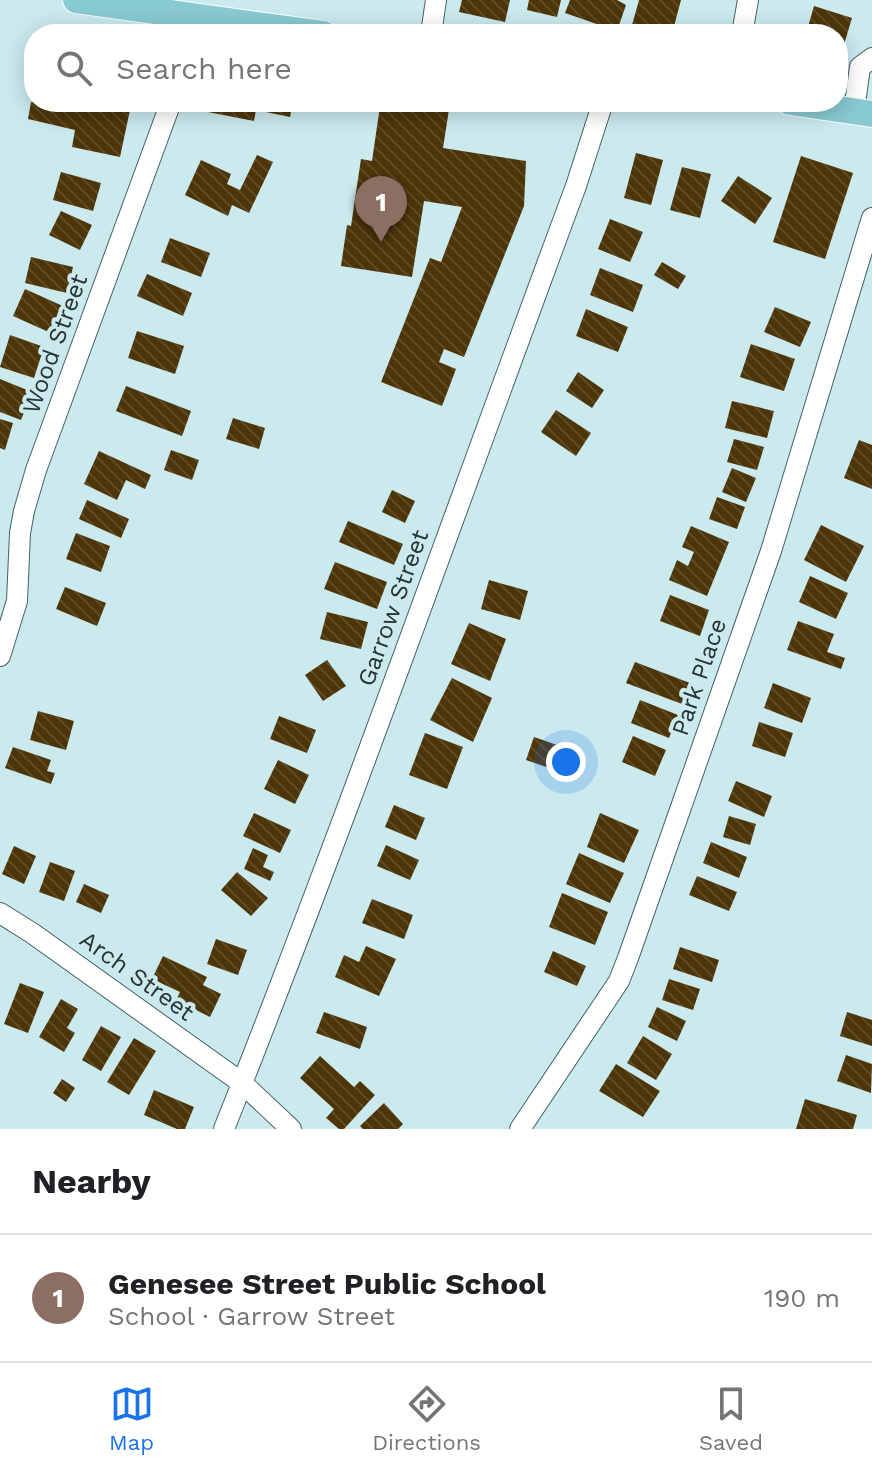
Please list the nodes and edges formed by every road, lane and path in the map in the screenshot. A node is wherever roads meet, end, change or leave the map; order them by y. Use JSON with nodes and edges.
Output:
{"nodes":[{"id":1,"x":76,"y":0,"type":"edge"},
{"id":2,"x":436,"y":0,"type":"edge"},
{"id":3,"x":748,"y":0,"type":"edge"},
{"id":4,"x":187,"y":24,"type":"edge"},
{"id":5,"x":432,"y":24,"type":"edge"},
{"id":6,"x":744,"y":24,"type":"edge"},
{"id":7,"x":872,"y":58,"type":"edge"},
{"id":8,"x":167,"y":112,"type":"edge"},
{"id":9,"x":600,"y":112,"type":"edge"},
{"id":10,"x":863,"y":112,"type":"edge"},
{"id":11,"x":872,"y":218,"type":"edge"},
{"id":12,"x":0,"y":656,"type":"edge"},
{"id":13,"x":0,"y":913,"type":"edge"},
{"id":14,"x":242,"y":1083,"type":"junction"},
{"id":15,"x":224,"y":1129,"type":"edge"},
{"id":16,"x":291,"y":1129,"type":"edge"},
{"id":17,"x":520,"y":1129,"type":"edge"}],
"edges":[{"from":1,"to":4,"type":"main road"},
{"from":2,"to":5,"type":"street"},
{"from":3,"to":6,"type":"street"},
{"from":7,"to":10,"type":"street"},
{"from":8,"to":12,"type":"street","name":"Wood Street"},
{"from":9,"to":14,"type":"street","name":"Garrow Street"},
{"from":11,"to":17,"type":"street","name":"Park Place"},
{"from":13,"to":14,"type":"street","name":"Arch Street"},
{"from":14,"to":15,"type":"street","name":"Garrow Street"},
{"from":14,"to":16,"type":"street","name":"Arch Street"}]}
